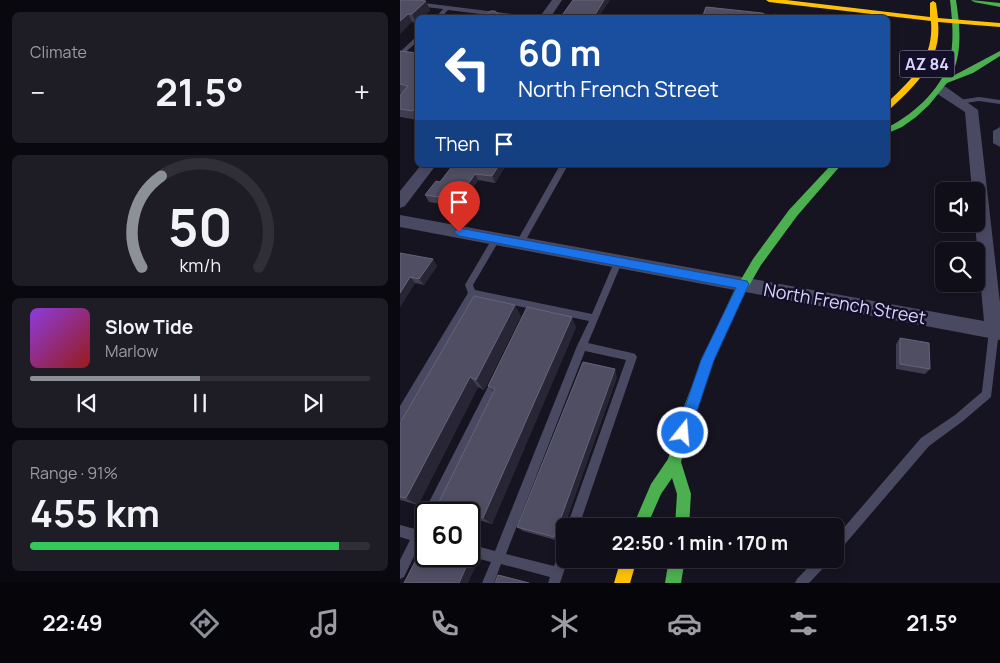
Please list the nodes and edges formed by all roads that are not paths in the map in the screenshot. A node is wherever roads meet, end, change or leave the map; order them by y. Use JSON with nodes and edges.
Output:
{"nodes":[{"id":1,"x":557,"y":0,"type":"edge"},
{"id":2,"x":769,"y":0,"type":"edge"},
{"id":3,"x":861,"y":0,"type":"edge"},
{"id":4,"x":974,"y":0,"type":"edge"},
{"id":5,"x":400,"y":2,"type":"edge"},
{"id":6,"x":411,"y":2,"type":"edge"},
{"id":7,"x":1000,"y":5,"type":"edge"},
{"id":8,"x":447,"y":8,"type":"junction"},
{"id":9,"x":933,"y":9,"type":"edge"},
{"id":10,"x":954,"y":11,"type":"edge"},
{"id":11,"x":1000,"y":13,"type":"edge"},
{"id":12,"x":440,"y":15,"type":"edge"},
{"id":13,"x":504,"y":15,"type":"edge"},
{"id":14,"x":546,"y":15,"type":"edge"},
{"id":15,"x":1000,"y":25,"type":"edge"},
{"id":16,"x":415,"y":40,"type":"edge"},
{"id":17,"x":1000,"y":53,"type":"edge"},
{"id":18,"x":400,"y":55,"type":"edge"},
{"id":19,"x":944,"y":85,"type":"junction"},
{"id":20,"x":958,"y":102,"type":"junction"},
{"id":21,"x":1000,"y":102,"type":"edge"},
{"id":22,"x":890,"y":104,"type":"edge"},
{"id":23,"x":890,"y":129,"type":"edge"},
{"id":24,"x":1000,"y":129,"type":"edge"},
{"id":25,"x":1000,"y":145,"type":"edge"},
{"id":26,"x":427,"y":167,"type":"edge"},
{"id":27,"x":563,"y":167,"type":"edge"},
{"id":28,"x":834,"y":167,"type":"edge"},
{"id":29,"x":400,"y":202,"type":"edge"},
{"id":30,"x":400,"y":221,"type":"edge"},
{"id":31,"x":496,"y":239,"type":"junction"},
{"id":32,"x":520,"y":243,"type":"junction"},
{"id":33,"x":618,"y":262,"type":"junction"},
{"id":34,"x":743,"y":284,"type":"junction"},
{"id":35,"x":472,"y":293,"type":"junction"},
{"id":36,"x":595,"y":318,"type":"junction"},
{"id":37,"x":997,"y":331,"type":"edge"},
{"id":38,"x":582,"y":346,"type":"junction"},
{"id":39,"x":502,"y":366,"type":"edge"},
{"id":40,"x":400,"y":416,"type":"edge"},
{"id":41,"x":674,"y":462,"type":"junction"},
{"id":42,"x":435,"y":502,"type":"edge"},
{"id":43,"x":576,"y":518,"type":"edge"},
{"id":44,"x":643,"y":518,"type":"edge"},
{"id":45,"x":682,"y":518,"type":"edge"},
{"id":46,"x":400,"y":531,"type":"edge"},
{"id":47,"x":415,"y":535,"type":"edge"},
{"id":48,"x":844,"y":536,"type":"edge"},
{"id":49,"x":415,"y":548,"type":"edge"},
{"id":50,"x":480,"y":553,"type":"edge"},
{"id":51,"x":498,"y":558,"type":"junction"},
{"id":52,"x":626,"y":568,"type":"edge"},
{"id":53,"x":676,"y":568,"type":"edge"},
{"id":54,"x":815,"y":568,"type":"edge"},
{"id":55,"x":400,"y":573,"type":"edge"},
{"id":56,"x":556,"y":578,"type":"edge"},
{"id":57,"x":488,"y":583,"type":"edge"},
{"id":58,"x":622,"y":583,"type":"edge"},
{"id":59,"x":673,"y":583,"type":"edge"},
{"id":60,"x":801,"y":583,"type":"edge"}],
"edges":[{"from":1,"to":14,"type":"street"},
{"from":2,"to":9,"type":"main road"},
{"from":3,"to":9,"type":"main road"},
{"from":4,"to":7,"type":"main road"},
{"from":5,"to":6,"type":"lane"},
{"from":6,"to":8,"type":"lane"},
{"from":8,"to":12,"type":"lane"},
{"from":8,"to":13,"type":"lane"},
{"from":9,"to":10,"type":"main road"},
{"from":9,"to":22,"type":"main road","number":"AZ 84"},
{"from":10,"to":11,"type":"main road"},
{"from":10,"to":15,"type":"main road"},
{"from":10,"to":19,"type":"main road"},
{"from":16,"to":18,"type":"lane"},
{"from":17,"to":19,"type":"main road","number":"AZ 84"},
{"from":19,"to":20,"type":"street"},
{"from":19,"to":23,"type":"main road","number":"AZ 84"},
{"from":20,"to":21,"type":"lane"},
{"from":20,"to":37,"type":"street"},
{"from":24,"to":25,"type":"lane"},
{"from":26,"to":29,"type":"street"},
{"from":27,"to":32,"type":"lane"},
{"from":28,"to":34,"type":"main road"},
{"from":30,"to":31,"type":"street","name":"North French Street"},
{"from":31,"to":32,"type":"street","name":"North French Street"},
{"from":31,"to":35,"type":"lane"},
{"from":32,"to":33,"type":"street","name":"North French Street"},
{"from":33,"to":34,"type":"street","name":"North French Street"},
{"from":33,"to":36,"type":"lane"},
{"from":34,"to":37,"type":"street","name":"North French Street"},
{"from":34,"to":41,"type":"main road"},
{"from":35,"to":36,"type":"lane"},
{"from":35,"to":40,"type":"lane"},
{"from":36,"to":38,"type":"lane"},
{"from":37,"to":48,"type":"lane"},
{"from":38,"to":43,"type":"lane"},
{"from":38,"to":51,"type":"lane"},
{"from":39,"to":42,"type":"lane"},
{"from":41,"to":44,"type":"main road"},
{"from":41,"to":45,"type":"main road"},
{"from":46,"to":47,"type":"lane"},
{"from":49,"to":55,"type":"lane"},
{"from":50,"to":51,"type":"lane"},
{"from":51,"to":56,"type":"lane"},
{"from":51,"to":57,"type":"lane"},
{"from":52,"to":58,"type":"main road"},
{"from":53,"to":59,"type":"main road"},
{"from":54,"to":60,"type":"lane"}]}
